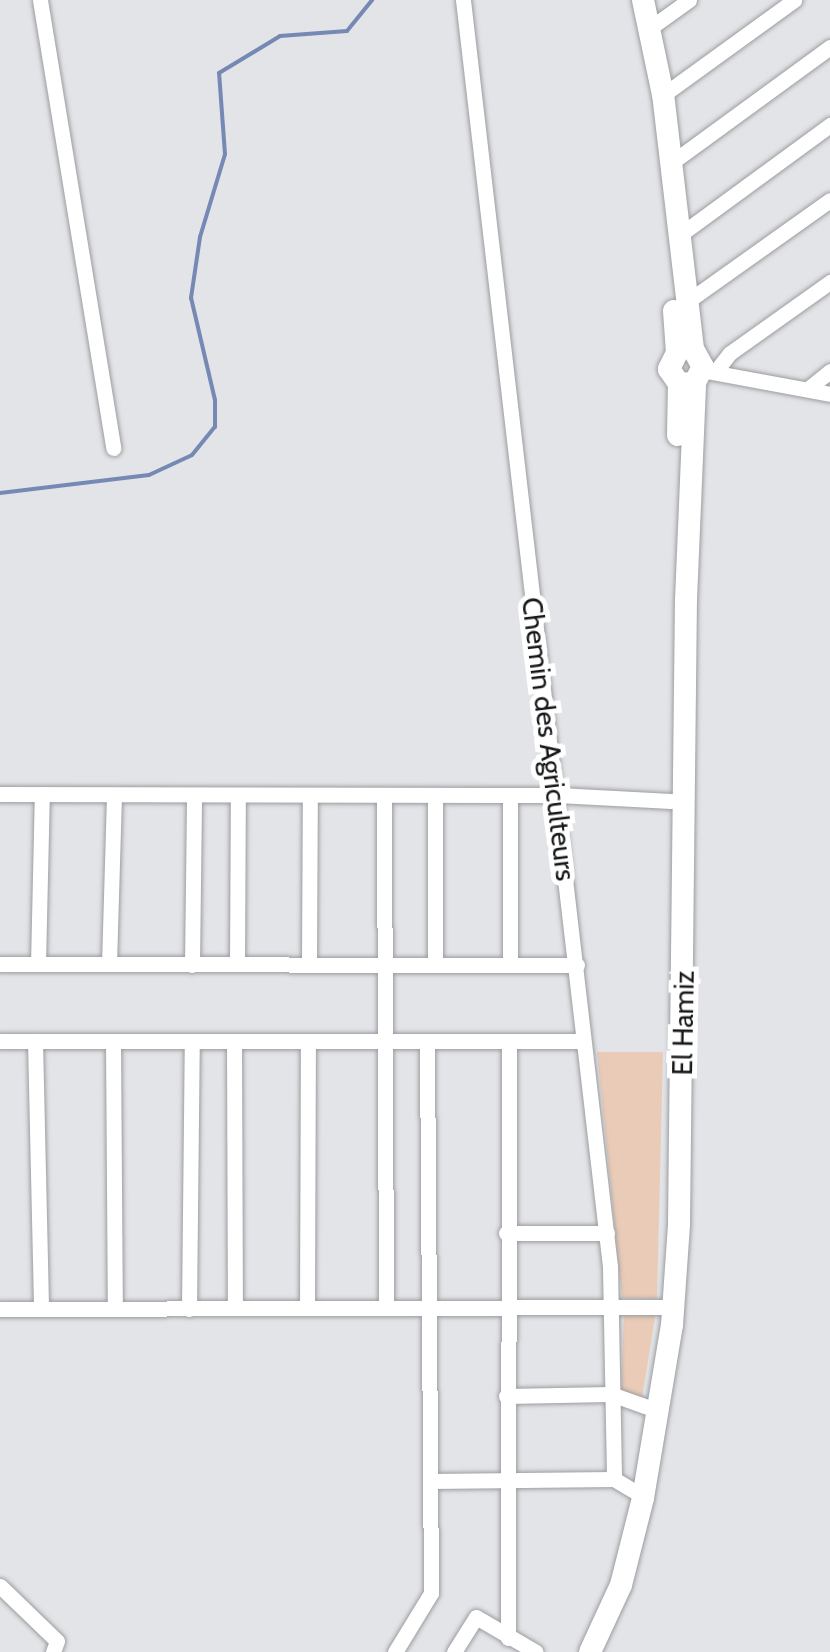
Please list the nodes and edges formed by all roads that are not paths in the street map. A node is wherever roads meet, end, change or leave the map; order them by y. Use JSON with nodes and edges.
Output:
{"nodes":[{"id":1,"x":40,"y":0,"type":"edge"},
{"id":2,"x":463,"y":0,"type":"edge"},
{"id":3,"x":632,"y":0,"type":"edge"},
{"id":4,"x":644,"y":0,"type":"edge"},
{"id":5,"x":689,"y":0,"type":"edge"},
{"id":6,"x":794,"y":0,"type":"edge"},
{"id":7,"x":650,"y":28,"type":"junction"},
{"id":8,"x":830,"y":47,"type":"edge"},
{"id":9,"x":663,"y":96,"type":"junction"},
{"id":10,"x":830,"y":125,"type":"edge"},
{"id":11,"x":671,"y":164,"type":"junction"},
{"id":12,"x":830,"y":200,"type":"edge"},
{"id":13,"x":681,"y":234,"type":"junction"},
{"id":14,"x":830,"y":282,"type":"edge"},
{"id":15,"x":688,"y":300,"type":"junction"},
{"id":16,"x":694,"y":369,"type":"junction"},
{"id":17,"x":830,"y":372,"type":"edge"},
{"id":18,"x":809,"y":388,"type":"junction"},
{"id":19,"x":830,"y":394,"type":"edge"},
{"id":20,"x":113,"y":448,"type":"dead end"},
{"id":21,"x":0,"y":794,"type":"edge"},
{"id":22,"x":42,"y":794,"type":"junction"},
{"id":23,"x":114,"y":794,"type":"junction"},
{"id":24,"x":194,"y":795,"type":"junction"},
{"id":25,"x":238,"y":795,"type":"junction"},
{"id":26,"x":310,"y":795,"type":"junction"},
{"id":27,"x":558,"y":795,"type":"junction"},
{"id":28,"x":384,"y":796,"type":"junction"},
{"id":29,"x":434,"y":796,"type":"junction"},
{"id":30,"x":510,"y":796,"type":"junction"},
{"id":31,"x":672,"y":801,"type":"junction"},
{"id":32,"x":309,"y":960,"type":"junction"},
{"id":33,"x":385,"y":961,"type":"junction"},
{"id":34,"x":0,"y":964,"type":"edge"},
{"id":35,"x":38,"y":964,"type":"junction"},
{"id":36,"x":109,"y":964,"type":"junction"},
{"id":37,"x":192,"y":964,"type":"junction"},
{"id":38,"x":237,"y":964,"type":"junction"},
{"id":39,"x":435,"y":965,"type":"junction"},
{"id":40,"x":510,"y":965,"type":"junction"},
{"id":41,"x":577,"y":965,"type":"junction"},
{"id":42,"x":583,"y":1040,"type":"junction"},
{"id":43,"x":113,"y":1041,"type":"junction"},
{"id":44,"x":192,"y":1041,"type":"junction"},
{"id":45,"x":234,"y":1041,"type":"junction"},
{"id":46,"x":308,"y":1041,"type":"junction"},
{"id":47,"x":385,"y":1041,"type":"junction"},
{"id":48,"x":427,"y":1041,"type":"junction"},
{"id":49,"x":509,"y":1041,"type":"junction"},
{"id":50,"x":0,"y":1042,"type":"edge"},
{"id":51,"x":35,"y":1042,"type":"junction"},
{"id":52,"x":506,"y":1233,"type":"junction"},
{"id":53,"x":607,"y":1233,"type":"junction"},
{"id":54,"x":509,"y":1307,"type":"junction"},
{"id":55,"x":610,"y":1307,"type":"junction"},
{"id":56,"x":189,"y":1308,"type":"junction"},
{"id":57,"x":235,"y":1308,"type":"junction"},
{"id":58,"x":307,"y":1308,"type":"junction"},
{"id":59,"x":386,"y":1308,"type":"junction"},
{"id":60,"x":428,"y":1308,"type":"junction"},
{"id":61,"x":0,"y":1309,"type":"edge"},
{"id":62,"x":41,"y":1309,"type":"junction"},
{"id":63,"x":115,"y":1309,"type":"junction"},
{"id":64,"x":665,"y":1329,"type":"junction"},
{"id":65,"x":611,"y":1394,"type":"junction"},
{"id":66,"x":506,"y":1396,"type":"junction"},
{"id":67,"x":653,"y":1408,"type":"junction"},
{"id":68,"x":507,"y":1480,"type":"junction"},
{"id":69,"x":614,"y":1480,"type":"junction"},
{"id":70,"x":430,"y":1482,"type":"junction"},
{"id":71,"x":637,"y":1493,"type":"junction"},
{"id":72,"x":0,"y":1586,"type":"edge"},
{"id":73,"x":508,"y":1638,"type":"junction"},
{"id":74,"x":53,"y":1652,"type":"edge"},
{"id":75,"x":395,"y":1652,"type":"edge"},
{"id":76,"x":454,"y":1652,"type":"edge"},
{"id":77,"x":536,"y":1652,"type":"edge"},
{"id":78,"x":576,"y":1652,"type":"edge"},
{"id":79,"x":590,"y":1652,"type":"edge"}],
"edges":[{"from":1,"to":20,"type":"street"},
{"from":2,"to":27,"type":"street","name":"Chemin des Agriculteurs"},
{"from":3,"to":16,"type":"main road"},
{"from":4,"to":7,"type":"main road"},
{"from":5,"to":7,"type":"street"},
{"from":6,"to":9,"type":"street"},
{"from":7,"to":9,"type":"main road"},
{"from":8,"to":11,"type":"street"},
{"from":9,"to":11,"type":"main road"},
{"from":10,"to":13,"type":"street"},
{"from":11,"to":13,"type":"main road"},
{"from":12,"to":15,"type":"street"},
{"from":13,"to":15,"type":"main road"},
{"from":14,"to":16,"type":"street"},
{"from":15,"to":16,"type":"main road"},
{"from":16,"to":18,"type":"street"},
{"from":16,"to":31,"type":"main road","name":"El Hamiz"},
{"from":16,"to":64,"type":"main road","name":"El Hamiz"},
{"from":17,"to":18,"type":"street"},
{"from":18,"to":19,"type":"street"},
{"from":21,"to":22,"type":"street"},
{"from":22,"to":23,"type":"street"},
{"from":22,"to":35,"type":"street"},
{"from":23,"to":24,"type":"street"},
{"from":23,"to":36,"type":"street"},
{"from":24,"to":25,"type":"street"},
{"from":24,"to":37,"type":"street"},
{"from":25,"to":26,"type":"street"},
{"from":25,"to":38,"type":"street"},
{"from":26,"to":28,"type":"street"},
{"from":26,"to":32,"type":"street"},
{"from":27,"to":30,"type":"street"},
{"from":27,"to":31,"type":"street"},
{"from":27,"to":41,"type":"street","name":"Chemin des Agriculteurs"},
{"from":28,"to":29,"type":"street"},
{"from":28,"to":33,"type":"street"},
{"from":29,"to":30,"type":"street"},
{"from":29,"to":39,"type":"street"},
{"from":30,"to":40,"type":"street"},
{"from":31,"to":64,"type":"main road","name":"El Hamiz"},
{"from":32,"to":33,"type":"street"},
{"from":32,"to":38,"type":"street"},
{"from":33,"to":39,"type":"street"},
{"from":33,"to":47,"type":"street"},
{"from":34,"to":35,"type":"street"},
{"from":35,"to":36,"type":"street"},
{"from":36,"to":37,"type":"street"},
{"from":37,"to":38,"type":"street"},
{"from":39,"to":40,"type":"street"},
{"from":40,"to":41,"type":"street"},
{"from":41,"to":42,"type":"street","name":"Chemin des Agriculteurs"},
{"from":42,"to":49,"type":"street"},
{"from":42,"to":53,"type":"street","name":"Chemin des Agriculteurs"},
{"from":43,"to":44,"type":"street"},
{"from":43,"to":51,"type":"street"},
{"from":43,"to":63,"type":"street"},
{"from":44,"to":45,"type":"street"},
{"from":44,"to":56,"type":"street"},
{"from":45,"to":46,"type":"street"},
{"from":45,"to":57,"type":"street"},
{"from":46,"to":47,"type":"street"},
{"from":46,"to":58,"type":"street"},
{"from":47,"to":48,"type":"street"},
{"from":47,"to":59,"type":"street"},
{"from":48,"to":49,"type":"street"},
{"from":48,"to":60,"type":"street"},
{"from":49,"to":52,"type":"street"},
{"from":50,"to":51,"type":"street"},
{"from":51,"to":62,"type":"street"},
{"from":52,"to":53,"type":"street"},
{"from":52,"to":54,"type":"street"},
{"from":53,"to":55,"type":"street","name":"Chemin des Agriculteurs"},
{"from":54,"to":55,"type":"street"},
{"from":54,"to":60,"type":"street"},
{"from":54,"to":66,"type":"street"},
{"from":55,"to":64,"type":"street"},
{"from":55,"to":65,"type":"street","name":"Chemin des Agriculteurs"},
{"from":56,"to":57,"type":"street"},
{"from":56,"to":63,"type":"street"},
{"from":57,"to":58,"type":"street"},
{"from":58,"to":59,"type":"street"},
{"from":59,"to":60,"type":"street"},
{"from":60,"to":70,"type":"street"},
{"from":61,"to":62,"type":"street"},
{"from":62,"to":63,"type":"street"},
{"from":64,"to":67,"type":"main road","name":"El Hamiz"},
{"from":64,"to":79,"type":"main road","name":"El Hamiz"},
{"from":65,"to":66,"type":"street"},
{"from":65,"to":67,"type":"street"},
{"from":65,"to":69,"type":"street","name":"Chemin des Agriculteurs"},
{"from":66,"to":68,"type":"street"},
{"from":67,"to":71,"type":"main road","name":"El Hamiz"},
{"from":68,"to":69,"type":"street"},
{"from":68,"to":70,"type":"street"},
{"from":68,"to":73,"type":"street"},
{"from":69,"to":71,"type":"street"},
{"from":70,"to":75,"type":"street"},
{"from":71,"to":78,"type":"main road","name":"El Hamiz"},
{"from":72,"to":74,"type":"street"},
{"from":73,"to":76,"type":"street"},
{"from":73,"to":77,"type":"street"}]}
